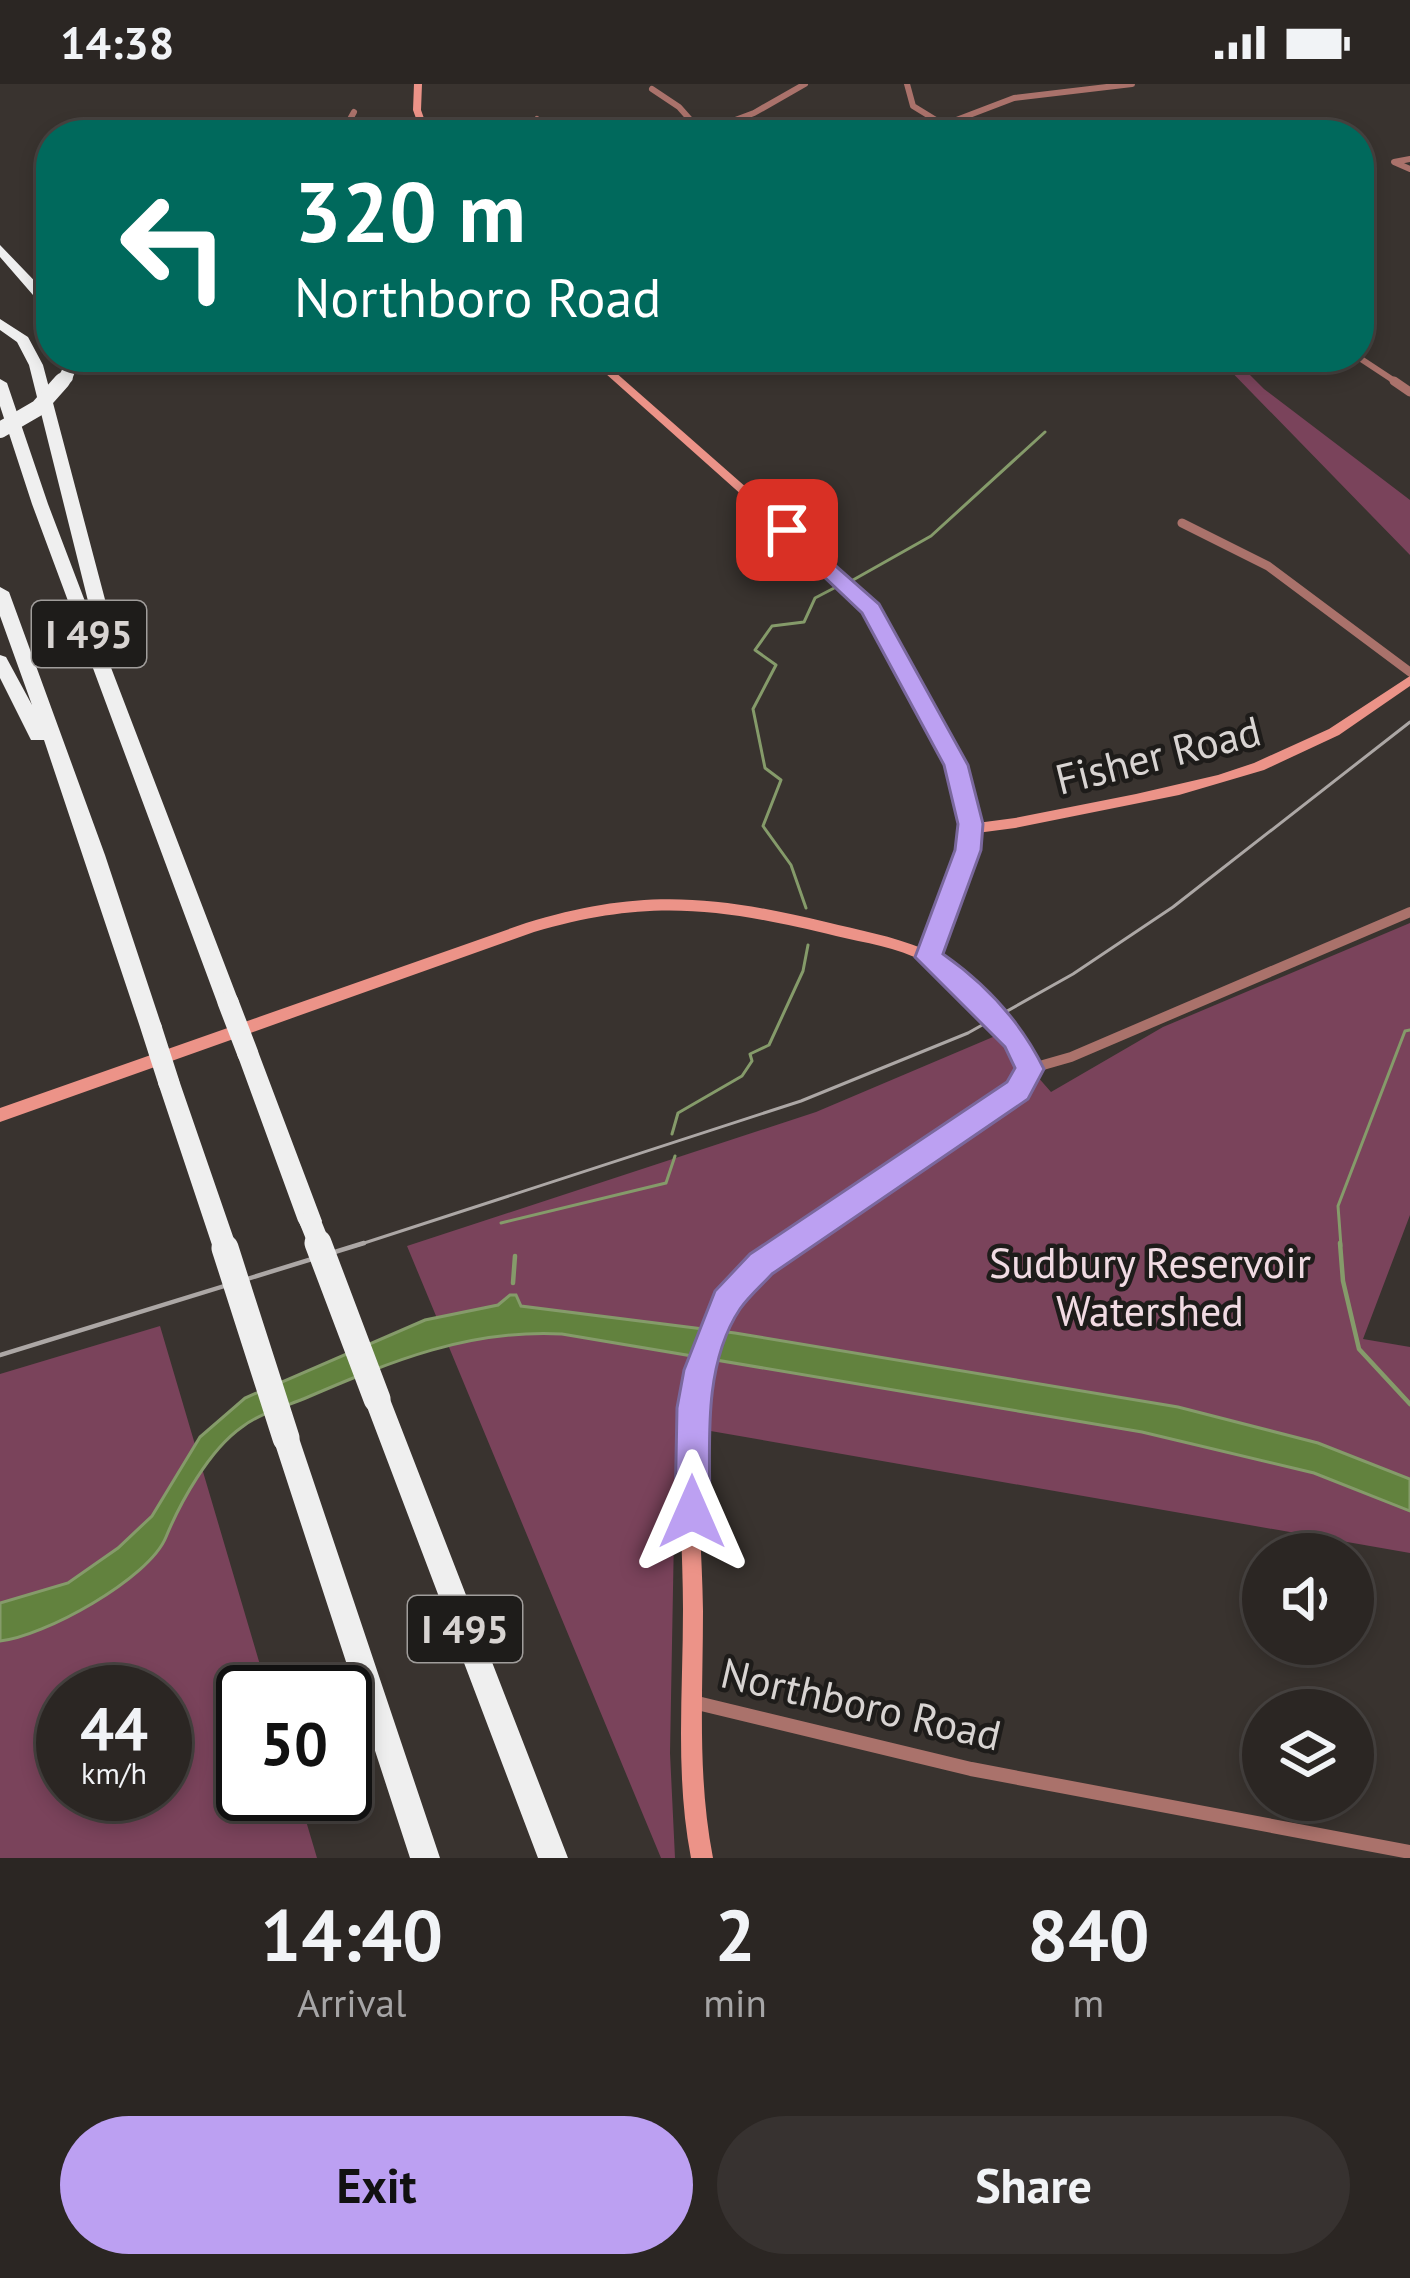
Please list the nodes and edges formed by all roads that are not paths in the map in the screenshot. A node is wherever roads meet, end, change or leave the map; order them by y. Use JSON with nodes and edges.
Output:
{"nodes":[{"id":1,"x":418,"y":84,"type":"edge"},
{"id":2,"x":805,"y":84,"type":"edge"},
{"id":3,"x":907,"y":84,"type":"edge"},
{"id":4,"x":1132,"y":84,"type":"edge"},
{"id":5,"x":652,"y":89,"type":"dead end"},
{"id":6,"x":354,"y":112,"type":"dead end"},
{"id":7,"x":538,"y":118,"type":"dead end"},
{"id":8,"x":350,"y":120,"type":"edge"},
{"id":9,"x":421,"y":120,"type":"edge"},
{"id":10,"x":542,"y":120,"type":"edge"},
{"id":11,"x":689,"y":120,"type":"edge"},
{"id":12,"x":736,"y":120,"type":"edge"},
{"id":13,"x":936,"y":120,"type":"edge"},
{"id":14,"x":957,"y":120,"type":"edge"},
{"id":15,"x":1410,"y":158,"type":"edge"},
{"id":16,"x":1410,"y":169,"type":"edge"},
{"id":17,"x":0,"y":249,"type":"edge"},
{"id":18,"x":36,"y":290,"type":"edge"},
{"id":19,"x":0,"y":323,"type":"edge"},
{"id":20,"x":36,"y":366,"type":"edge"},
{"id":21,"x":1374,"y":368,"type":"edge"},
{"id":22,"x":39,"y":372,"type":"edge"},
{"id":23,"x":68,"y":372,"type":"edge"},
{"id":24,"x":609,"y":372,"type":"edge"},
{"id":25,"x":0,"y":383,"type":"edge"},
{"id":26,"x":1410,"y":392,"type":"edge"},
{"id":27,"x":0,"y":430,"type":"edge"},
{"id":28,"x":1182,"y":523,"type":"dead end"},
{"id":29,"x":0,"y":592,"type":"edge"},
{"id":30,"x":0,"y":661,"type":"edge"},
{"id":31,"x":1410,"y":676,"type":"edge"},
{"id":32,"x":139,"y":765,"type":"junction"},
{"id":33,"x":971,"y":827,"type":"junction"},
{"id":34,"x":95,"y":855,"type":"junction"},
{"id":35,"x":1410,"y":913,"type":"edge"},
{"id":36,"x":928,"y":957,"type":"junction"},
{"id":37,"x":1029,"y":1069,"type":"junction"},
{"id":38,"x":0,"y":1115,"type":"edge"},
{"id":39,"x":693,"y":1702,"type":"junction"},
{"id":40,"x":1410,"y":1852,"type":"edge"},
{"id":41,"x":424,"y":1858,"type":"edge"},
{"id":42,"x":553,"y":1858,"type":"edge"},
{"id":43,"x":702,"y":1858,"type":"edge"}],
"edges":[{"from":1,"to":9,"type":"street"},
{"from":2,"to":12,"type":"street"},
{"from":3,"to":13,"type":"street"},
{"from":4,"to":14,"type":"street"},
{"from":5,"to":11,"type":"street"},
{"from":6,"to":8,"type":"street"},
{"from":7,"to":10,"type":"street"},
{"from":15,"to":16,"type":"street"},
{"from":17,"to":18,"type":"highway"},
{"from":19,"to":20,"type":"highway"},
{"from":21,"to":26,"type":"street"},
{"from":22,"to":32,"type":"highway"},
{"from":23,"to":27,"type":"highway","bridge":true},
{"from":24,"to":33,"type":"street"},
{"from":25,"to":32,"type":"highway","number":"I 495"},
{"from":28,"to":31,"type":"street"},
{"from":29,"to":34,"type":"highway","number":"I 495"},
{"from":30,"to":34,"type":"highway"},
{"from":31,"to":33,"type":"street","name":"Fisher Road"},
{"from":32,"to":42,"type":"highway","number":"I 495","bridge":true},
{"from":33,"to":36,"type":"street"},
{"from":34,"to":41,"type":"highway","number":"I 495","bridge":true},
{"from":35,"to":37,"type":"street"},
{"from":36,"to":37,"type":"street"},
{"from":36,"to":38,"type":"street"},
{"from":37,"to":39,"type":"street","name":"Northboro Road"},
{"from":39,"to":40,"type":"street","name":"Northboro Road"},
{"from":39,"to":43,"type":"street"}]}
